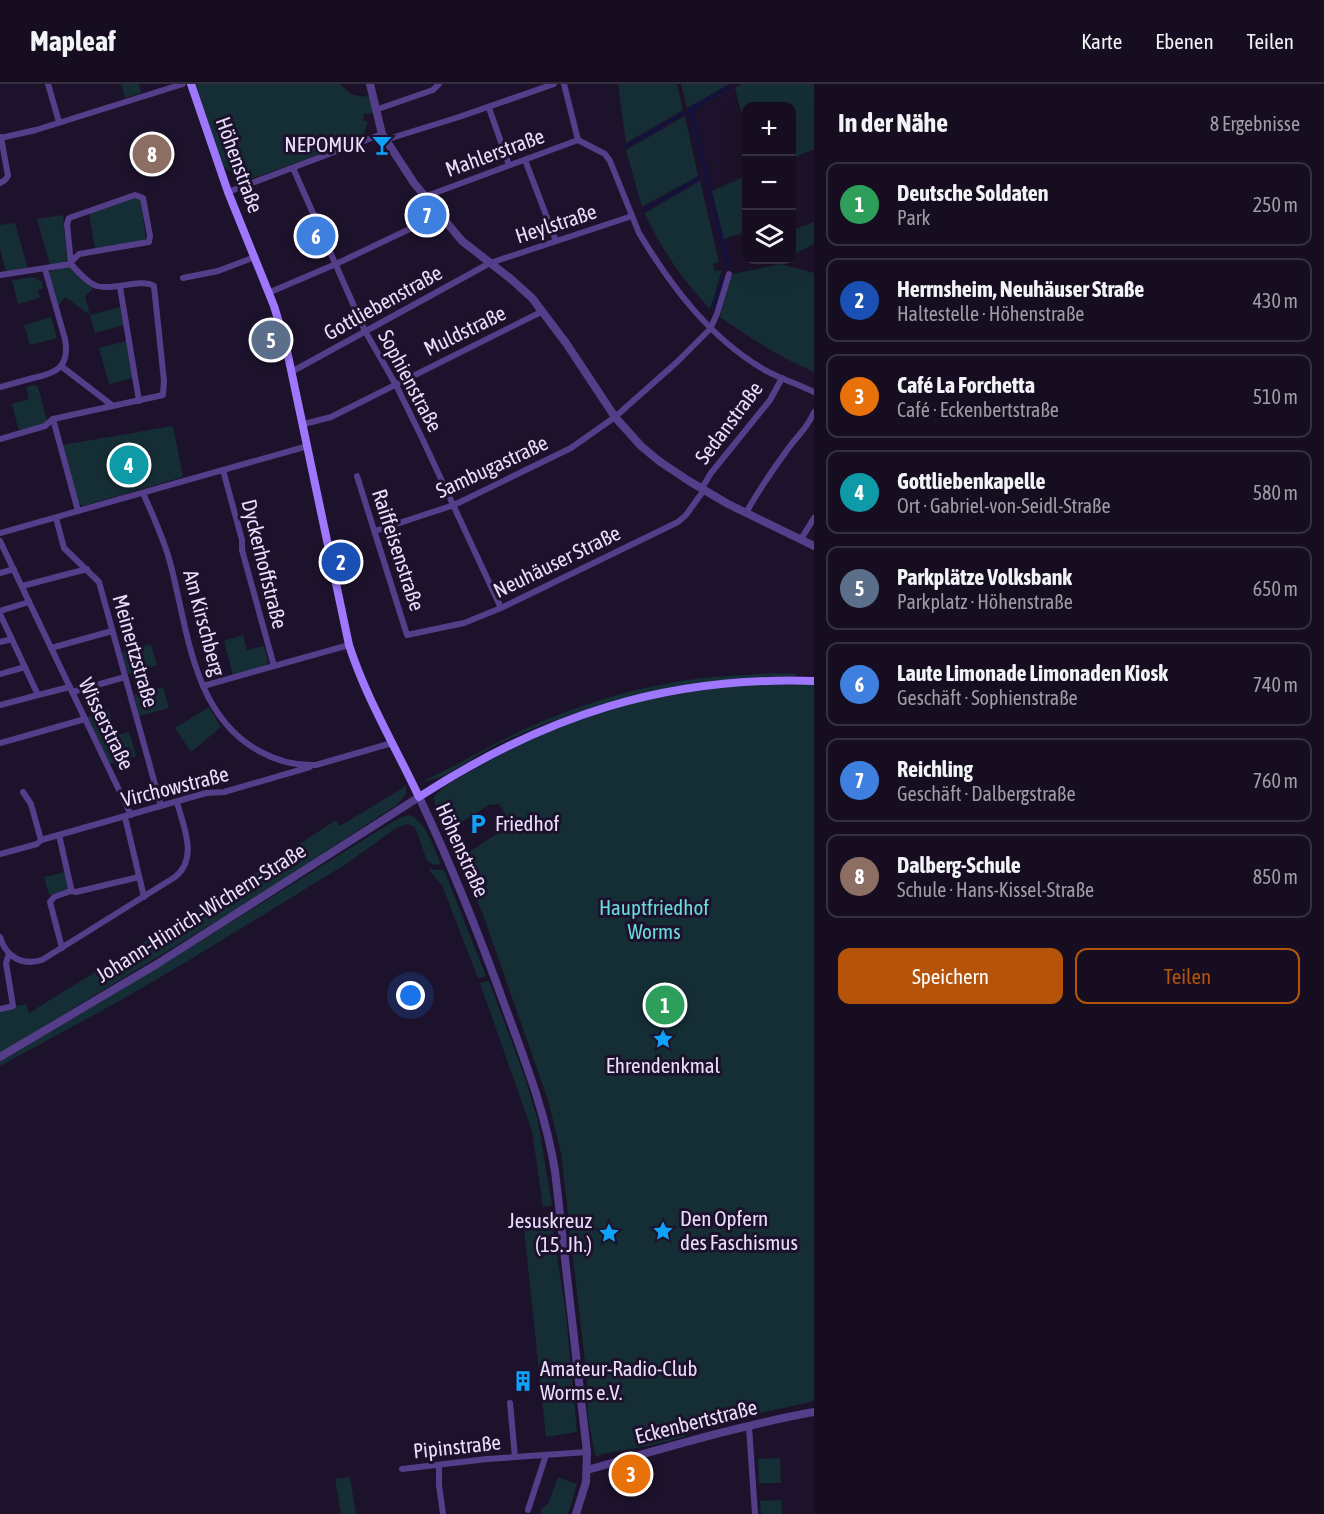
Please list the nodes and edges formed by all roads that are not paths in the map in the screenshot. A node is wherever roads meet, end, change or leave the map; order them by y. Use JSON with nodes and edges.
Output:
{"nodes":[{"id":1,"x":48,"y":84,"type":"edge"},
{"id":2,"x":183,"y":84,"type":"edge"},
{"id":3,"x":191,"y":84,"type":"edge"},
{"id":4,"x":370,"y":84,"type":"edge"},
{"id":5,"x":439,"y":84,"type":"edge"},
{"id":6,"x":554,"y":84,"type":"edge"},
{"id":7,"x":564,"y":84,"type":"edge"},
{"id":8,"x":489,"y":108,"type":"junction"},
{"id":9,"x":378,"y":109,"type":"junction"},
{"id":10,"x":59,"y":122,"type":"junction"},
{"id":11,"x":384,"y":137,"type":"junction"},
{"id":12,"x":1,"y":138,"type":"edge"},
{"id":13,"x":578,"y":140,"type":"junction"},
{"id":14,"x":525,"y":160,"type":"junction"},
{"id":15,"x":509,"y":165,"type":"junction"},
{"id":16,"x":293,"y":168,"type":"junction"},
{"id":17,"x":0,"y":183,"type":"edge"},
{"id":18,"x":228,"y":192,"type":"junction"},
{"id":19,"x":424,"y":196,"type":"junction"},
{"id":20,"x":439,"y":215,"type":"junction"},
{"id":21,"x":632,"y":216,"type":"junction"},
{"id":22,"x":556,"y":241,"type":"junction"},
{"id":23,"x":255,"y":257,"type":"junction"},
{"id":24,"x":71,"y":263,"type":"junction"},
{"id":25,"x":490,"y":263,"type":"junction"},
{"id":26,"x":336,"y":264,"type":"junction"},
{"id":27,"x":45,"y":269,"type":"junction"},
{"id":28,"x":729,"y":274,"type":"dead end"},
{"id":29,"x":0,"y":275,"type":"edge"},
{"id":30,"x":183,"y":278,"type":"dead end"},
{"id":31,"x":120,"y":286,"type":"junction"},
{"id":32,"x":268,"y":293,"type":"junction"},
{"id":33,"x":543,"y":311,"type":"junction"},
{"id":34,"x":710,"y":329,"type":"junction"},
{"id":35,"x":365,"y":332,"type":"junction"},
{"id":36,"x":61,"y":366,"type":"junction"},
{"id":37,"x":293,"y":371,"type":"junction"},
{"id":38,"x":782,"y":378,"type":"junction"},
{"id":39,"x":396,"y":385,"type":"junction"},
{"id":40,"x":0,"y":387,"type":"edge"},
{"id":41,"x":814,"y":392,"type":"edge"},
{"id":42,"x":139,"y":401,"type":"junction"},
{"id":43,"x":113,"y":406,"type":"junction"},
{"id":44,"x":814,"y":412,"type":"edge"},
{"id":45,"x":615,"y":417,"type":"junction"},
{"id":46,"x":53,"y":419,"type":"junction"},
{"id":47,"x":304,"y":424,"type":"junction"},
{"id":48,"x":0,"y":439,"type":"edge"},
{"id":49,"x":309,"y":446,"type":"junction"},
{"id":50,"x":223,"y":470,"type":"junction"},
{"id":51,"x":357,"y":476,"type":"dead end"},
{"id":52,"x":703,"y":489,"type":"junction"},
{"id":53,"x":143,"y":493,"type":"junction"},
{"id":54,"x":454,"y":505,"type":"junction"},
{"id":55,"x":78,"y":511,"type":"junction"},
{"id":56,"x":746,"y":513,"type":"junction"},
{"id":57,"x":56,"y":518,"type":"junction"},
{"id":58,"x":814,"y":518,"type":"edge"},
{"id":59,"x":375,"y":531,"type":"junction"},
{"id":60,"x":0,"y":533,"type":"edge"},
{"id":61,"x":801,"y":540,"type":"junction"},
{"id":62,"x":0,"y":541,"type":"edge"},
{"id":63,"x":814,"y":546,"type":"edge"},
{"id":64,"x":14,"y":569,"type":"junction"},
{"id":65,"x":87,"y":569,"type":"junction"},
{"id":66,"x":0,"y":573,"type":"edge"},
{"id":67,"x":22,"y":586,"type":"junction"},
{"id":68,"x":29,"y":602,"type":"junction"},
{"id":69,"x":501,"y":608,"type":"junction"},
{"id":70,"x":0,"y":612,"type":"edge"},
{"id":71,"x":112,"y":631,"type":"junction"},
{"id":72,"x":407,"y":635,"type":"joint"},
{"id":73,"x":12,"y":639,"type":"junction"},
{"id":74,"x":0,"y":642,"type":"edge"},
{"id":75,"x":350,"y":645,"type":"junction"},
{"id":76,"x":51,"y":648,"type":"junction"},
{"id":77,"x":274,"y":666,"type":"junction"},
{"id":78,"x":25,"y":667,"type":"junction"},
{"id":79,"x":0,"y":674,"type":"edge"},
{"id":80,"x":125,"y":677,"type":"junction"},
{"id":81,"x":814,"y":681,"type":"edge"},
{"id":82,"x":203,"y":686,"type":"junction"},
{"id":83,"x":71,"y":689,"type":"junction"},
{"id":84,"x":38,"y":695,"type":"junction"},
{"id":85,"x":0,"y":705,"type":"edge"},
{"id":86,"x":85,"y":719,"type":"junction"},
{"id":87,"x":0,"y":743,"type":"edge"},
{"id":88,"x":392,"y":743,"type":"junction"},
{"id":89,"x":316,"y":765,"type":"junction"},
{"id":90,"x":22,"y":792,"type":"dead end"},
{"id":91,"x":419,"y":797,"type":"junction"},
{"id":92,"x":177,"y":802,"type":"junction"},
{"id":93,"x":161,"y":806,"type":"junction"},
{"id":94,"x":128,"y":816,"type":"junction"},
{"id":95,"x":59,"y":835,"type":"junction"},
{"id":96,"x":41,"y":840,"type":"junction"},
{"id":97,"x":0,"y":854,"type":"edge"},
{"id":98,"x":140,"y":877,"type":"junction"},
{"id":99,"x":71,"y":891,"type":"junction"},
{"id":100,"x":144,"y":897,"type":"junction"},
{"id":101,"x":0,"y":937,"type":"edge"},
{"id":102,"x":62,"y":948,"type":"junction"},
{"id":103,"x":9,"y":954,"type":"junction"},
{"id":104,"x":0,"y":1009,"type":"edge"},
{"id":105,"x":0,"y":1058,"type":"edge"},
{"id":106,"x":510,"y":1403,"type":"dead end"},
{"id":107,"x":814,"y":1412,"type":"edge"},
{"id":108,"x":749,"y":1427,"type":"junction"},
{"id":109,"x":587,"y":1452,"type":"junction"},
{"id":110,"x":546,"y":1455,"type":"junction"},
{"id":111,"x":515,"y":1457,"type":"junction"},
{"id":112,"x":439,"y":1465,"type":"junction"},
{"id":113,"x":402,"y":1469,"type":"dead end"},
{"id":114,"x":587,"y":1470,"type":"junction"},
{"id":115,"x":528,"y":1510,"type":"dead end"},
{"id":116,"x":443,"y":1514,"type":"edge"},
{"id":117,"x":576,"y":1514,"type":"edge"},
{"id":118,"x":755,"y":1514,"type":"edge"}],
"edges":[{"from":1,"to":10,"type":"street"},
{"from":2,"to":10,"type":"street"},
{"from":3,"to":18,"type":"main road","name":"Höhenstraße"},
{"from":4,"to":9,"type":"street"},
{"from":5,"to":9,"type":"street"},
{"from":6,"to":8,"type":"street"},
{"from":7,"to":13,"type":"street"},
{"from":8,"to":11,"type":"street"},
{"from":8,"to":15,"type":"street"},
{"from":9,"to":11,"type":"street"},
{"from":10,"to":12,"type":"street"},
{"from":11,"to":16,"type":"street"},
{"from":11,"to":19,"type":"street"},
{"from":12,"to":17,"type":"street"},
{"from":13,"to":14,"type":"street","name":"Mahlerstraße"},
{"from":13,"to":21,"type":"street"},
{"from":14,"to":15,"type":"street","name":"Mahlerstraße"},
{"from":14,"to":22,"type":"street"},
{"from":15,"to":19,"type":"street","name":"Mahlerstraße"},
{"from":16,"to":18,"type":"street"},
{"from":16,"to":26,"type":"street","name":"Sophienstraße"},
{"from":18,"to":23,"type":"main road","name":"Höhenstraße"},
{"from":19,"to":20,"type":"street"},
{"from":20,"to":25,"type":"street"},
{"from":20,"to":26,"type":"street"},
{"from":21,"to":22,"type":"street","name":"Heylstraße"},
{"from":21,"to":34,"type":"street"},
{"from":22,"to":25,"type":"street","name":"Heylstraße"},
{"from":23,"to":30,"type":"street"},
{"from":23,"to":32,"type":"main road","name":"Höhenstraße"},
{"from":24,"to":24,"type":"street"},
{"from":24,"to":27,"type":"street"},
{"from":24,"to":31,"type":"street"},
{"from":25,"to":33,"type":"street"},
{"from":25,"to":35,"type":"street","name":"Gottliebenstraße"},
{"from":26,"to":32,"type":"street"},
{"from":26,"to":35,"type":"street","name":"Sophienstraße"},
{"from":27,"to":29,"type":"street"},
{"from":27,"to":36,"type":"street"},
{"from":28,"to":34,"type":"street"},
{"from":31,"to":42,"type":"street"},
{"from":31,"to":42,"type":"street"},
{"from":32,"to":37,"type":"main road","name":"Höhenstraße"},
{"from":33,"to":39,"type":"street","name":"Muldstraße"},
{"from":33,"to":45,"type":"street"},
{"from":34,"to":38,"type":"street"},
{"from":34,"to":45,"type":"street","name":"Sambugastraße"},
{"from":35,"to":37,"type":"street","name":"Gottliebenstraße"},
{"from":35,"to":39,"type":"street","name":"Sophienstraße"},
{"from":36,"to":40,"type":"street"},
{"from":36,"to":43,"type":"street"},
{"from":37,"to":47,"type":"main road","name":"Höhenstraße"},
{"from":38,"to":41,"type":"street"},
{"from":38,"to":52,"type":"street","name":"Sedanstraße"},
{"from":39,"to":47,"type":"street","name":"Muldstraße"},
{"from":39,"to":54,"type":"street","name":"Sophienstraße"},
{"from":42,"to":43,"type":"street"},
{"from":43,"to":46,"type":"street"},
{"from":44,"to":56,"type":"street"},
{"from":45,"to":52,"type":"street"},
{"from":45,"to":54,"type":"street","name":"Sambugastraße"},
{"from":46,"to":48,"type":"street"},
{"from":46,"to":55,"type":"street"},
{"from":47,"to":49,"type":"main road","name":"Höhenstraße"},
{"from":49,"to":50,"type":"street"},
{"from":49,"to":75,"type":"main road","name":"Höhenstraße"},
{"from":50,"to":53,"type":"street"},
{"from":50,"to":77,"type":"street","name":"Dyckerhoffstraße"},
{"from":51,"to":59,"type":"street","name":"Raiffeisenstraße"},
{"from":52,"to":56,"type":"street"},
{"from":52,"to":69,"type":"street","name":"Neuhäuser Straße"},
{"from":53,"to":55,"type":"street"},
{"from":53,"to":82,"type":"street","name":"Am Kirschberg"},
{"from":54,"to":59,"type":"street","name":"Sambugastraße"},
{"from":54,"to":69,"type":"street","name":"Sophienstraße"},
{"from":55,"to":57,"type":"street"},
{"from":56,"to":61,"type":"street"},
{"from":57,"to":60,"type":"street"},
{"from":57,"to":65,"type":"street","name":"Meinertzstraße"},
{"from":58,"to":61,"type":"street"},
{"from":59,"to":72,"type":"street","name":"Raiffeisenstraße"},
{"from":61,"to":63,"type":"street"},
{"from":62,"to":64,"type":"street","name":"Wisserstraße"},
{"from":64,"to":66,"type":"street"},
{"from":64,"to":67,"type":"street","name":"Wisserstraße"},
{"from":65,"to":67,"type":"street"},
{"from":65,"to":71,"type":"street","name":"Meinertzstraße"},
{"from":67,"to":68,"type":"street","name":"Wisserstraße"},
{"from":68,"to":70,"type":"street"},
{"from":68,"to":76,"type":"street","name":"Wisserstraße"},
{"from":69,"to":72,"type":"street","name":"Neuhäuser Straße"},
{"from":70,"to":73,"type":"street"},
{"from":71,"to":76,"type":"street"},
{"from":71,"to":80,"type":"street","name":"Meinertzstraße"},
{"from":73,"to":74,"type":"street"},
{"from":73,"to":78,"type":"street"},
{"from":75,"to":77,"type":"street"},
{"from":75,"to":88,"type":"main road","name":"Höhenstraße"},
{"from":76,"to":83,"type":"street","name":"Wisserstraße"},
{"from":77,"to":82,"type":"street"},
{"from":78,"to":79,"type":"street"},
{"from":78,"to":84,"type":"street"},
{"from":80,"to":83,"type":"street"},
{"from":80,"to":93,"type":"street","name":"Meinertzstraße"},
{"from":81,"to":91,"type":"main road"},
{"from":82,"to":89,"type":"street","name":"Am Kirschberg"},
{"from":83,"to":84,"type":"street"},
{"from":83,"to":86,"type":"street","name":"Wisserstraße"},
{"from":84,"to":85,"type":"street"},
{"from":86,"to":87,"type":"street"},
{"from":86,"to":94,"type":"street","name":"Wisserstraße"},
{"from":88,"to":89,"type":"street","name":"Am Kirschberg"},
{"from":88,"to":91,"type":"main road","name":"Höhenstraße"},
{"from":89,"to":92,"type":"street","name":"Virchowstraße"},
{"from":90,"to":96,"type":"street"},
{"from":91,"to":105,"type":"street","name":"Johann-Hinrich-Wichern-Straße"},
{"from":91,"to":109,"type":"street","name":"Höhenstraße"},
{"from":92,"to":93,"type":"street","name":"Virchowstraße"},
{"from":92,"to":100,"type":"street"},
{"from":93,"to":94,"type":"street","name":"Virchowstraße"},
{"from":94,"to":95,"type":"street","name":"Virchowstraße"},
{"from":94,"to":98,"type":"street","name":"Wisserstraße"},
{"from":95,"to":96,"type":"street","name":"Virchowstraße"},
{"from":95,"to":99,"type":"street"},
{"from":96,"to":97,"type":"street","name":"Virchowstraße"},
{"from":98,"to":99,"type":"street"},
{"from":98,"to":100,"type":"street","name":"Wisserstraße"},
{"from":99,"to":102,"type":"street"},
{"from":100,"to":102,"type":"street"},
{"from":101,"to":103,"type":"street"},
{"from":102,"to":103,"type":"street"},
{"from":103,"to":104,"type":"street"},
{"from":106,"to":111,"type":"street","name":"Pipinstraße"},
{"from":107,"to":108,"type":"street","name":"Eckenbertstraße"},
{"from":108,"to":114,"type":"street","name":"Eckenbertstraße"},
{"from":108,"to":118,"type":"street"},
{"from":109,"to":110,"type":"street","name":"Pipinstraße"},
{"from":109,"to":114,"type":"street","name":"Höhenstraße"},
{"from":110,"to":111,"type":"street","name":"Pipinstraße"},
{"from":110,"to":115,"type":"street"},
{"from":111,"to":112,"type":"street","name":"Pipinstraße"},
{"from":112,"to":113,"type":"street","name":"Pipinstraße"},
{"from":112,"to":116,"type":"street"},
{"from":114,"to":117,"type":"street","name":"Höhenstraße"}]}
